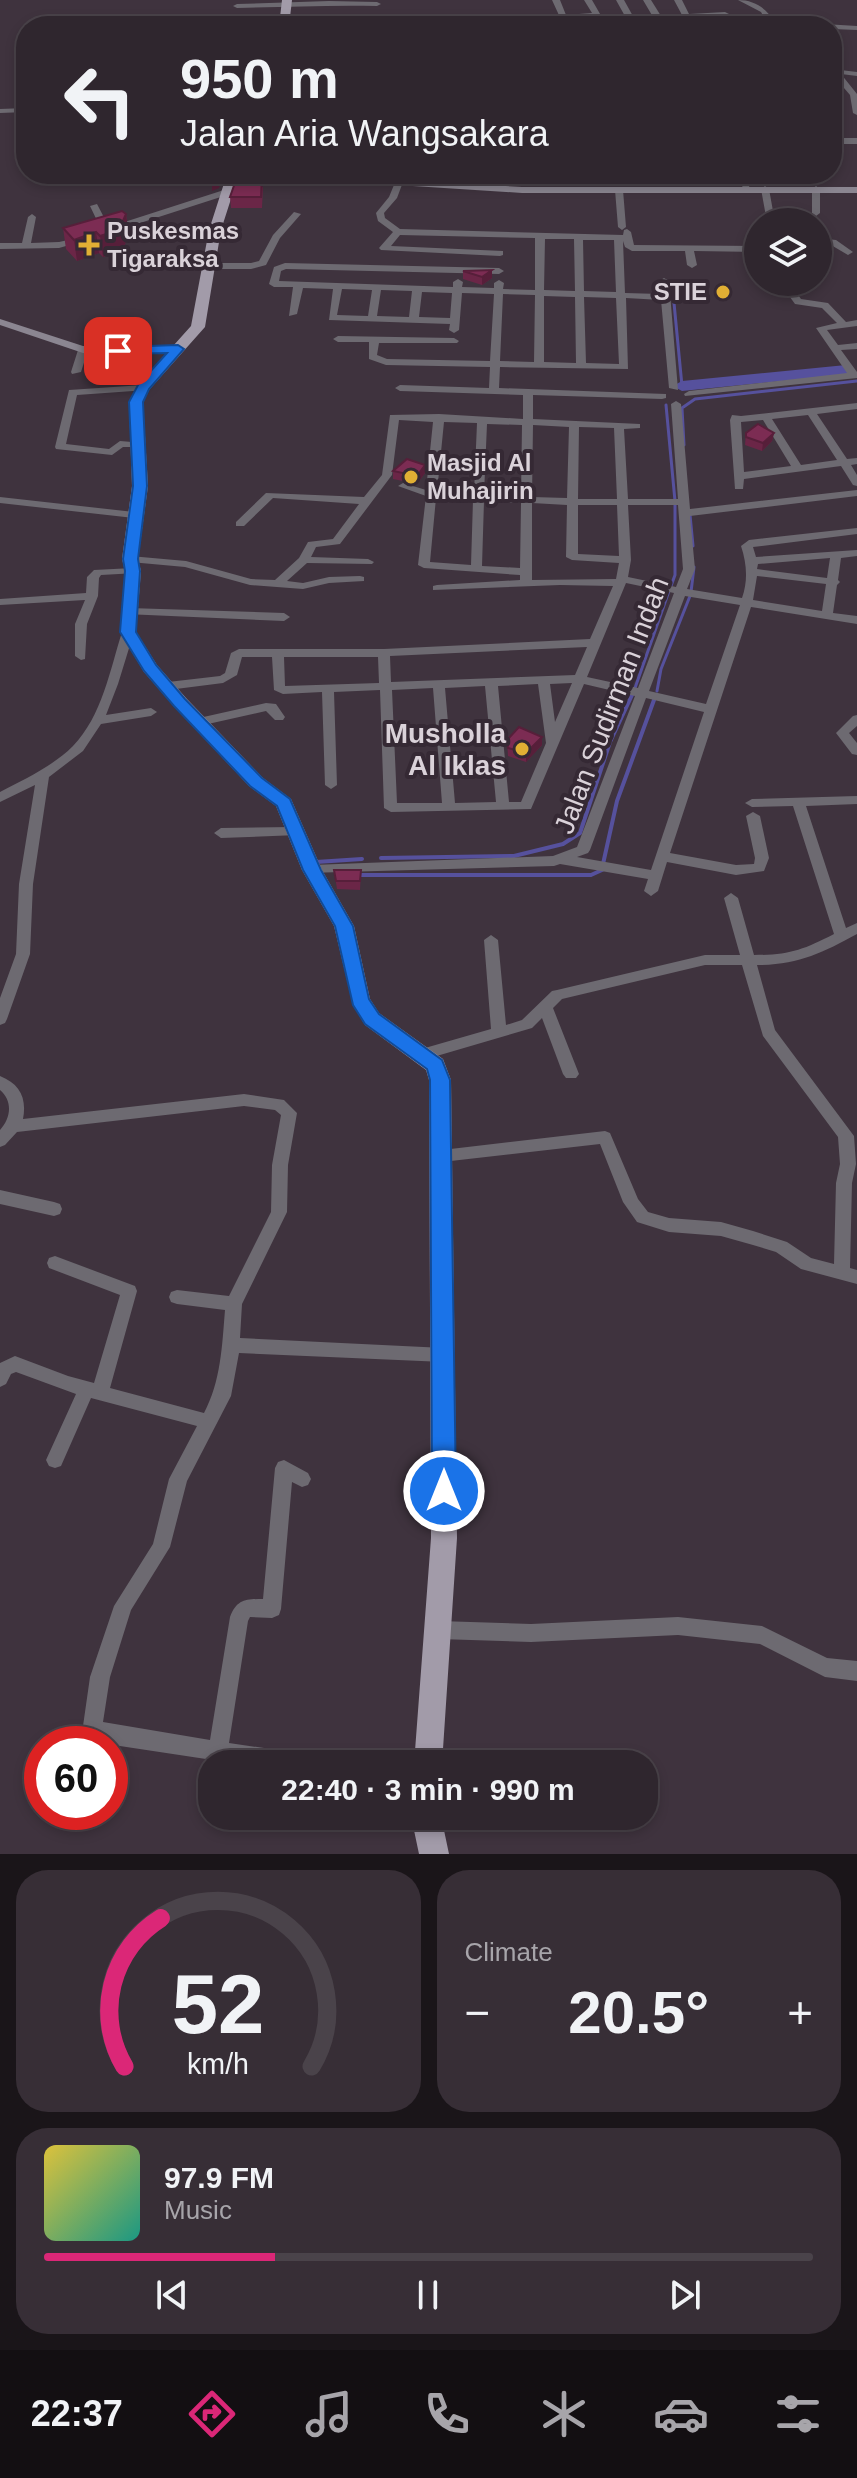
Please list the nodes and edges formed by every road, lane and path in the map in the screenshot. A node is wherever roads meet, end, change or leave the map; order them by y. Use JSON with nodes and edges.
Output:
{"nodes":[{"id":1,"x":588,"y":0,"type":"edge"},
{"id":2,"x":742,"y":0,"type":"edge"},
{"id":3,"x":287,"y":4,"type":"edge"},
{"id":4,"x":377,"y":4,"type":"dead end"},
{"id":5,"x":237,"y":6,"type":"dead end"},
{"id":6,"x":725,"y":14,"type":"dead end"},
{"id":7,"x":597,"y":15,"type":"joint"},
{"id":8,"x":580,"y":16,"type":"edge"},
{"id":9,"x":698,"y":16,"type":"edge"},
{"id":10,"x":765,"y":16,"type":"edge"},
{"id":11,"x":842,"y":82,"type":"edge"},
{"id":12,"x":855,"y":115,"type":"edge"},
{"id":13,"x":230,"y":184,"type":"edge"},
{"id":14,"x":398,"y":184,"type":"edge"},
{"id":15,"x":521,"y":184,"type":"edge"},
{"id":16,"x":746,"y":184,"type":"edge"},
{"id":17,"x":747,"y":189,"type":"junction"},
{"id":18,"x":765,"y":189,"type":"junction"},
{"id":19,"x":816,"y":189,"type":"junction"},
{"id":20,"x":619,"y":190,"type":"junction"},
{"id":21,"x":857,"y":190,"type":"edge"},
{"id":22,"x":94,"y":206,"type":"dead end"},
{"id":23,"x":768,"y":208,"type":"edge"},
{"id":24,"x":816,"y":208,"type":"edge"},
{"id":25,"x":297,"y":214,"type":"dead end"},
{"id":26,"x":32,"y":217,"type":"dead end"},
{"id":27,"x":106,"y":231,"type":"junction"},
{"id":28,"x":398,"y":232,"type":"junction"},
{"id":29,"x":623,"y":234,"type":"junction"},
{"id":30,"x":501,"y":235,"type":"junction"},
{"id":31,"x":540,"y":236,"type":"junction"},
{"id":32,"x":578,"y":237,"type":"junction"},
{"id":33,"x":832,"y":242,"type":"edge"},
{"id":34,"x":0,"y":246,"type":"edge"},
{"id":35,"x":26,"y":246,"type":"junction"},
{"id":36,"x":689,"y":247,"type":"junction"},
{"id":37,"x":744,"y":249,"type":"edge"},
{"id":38,"x":848,"y":252,"type":"dead end"},
{"id":39,"x":500,"y":253,"type":"junction"},
{"id":40,"x":692,"y":265,"type":"dead end"},
{"id":41,"x":206,"y":266,"type":"junction"},
{"id":42,"x":459,"y":270,"type":"junction"},
{"id":43,"x":499,"y":271,"type":"junction"},
{"id":44,"x":664,"y":281,"type":"dead end"},
{"id":45,"x":298,"y":287,"type":"junction"},
{"id":46,"x":338,"y":288,"type":"junction"},
{"id":47,"x":377,"y":289,"type":"junction"},
{"id":48,"x":417,"y":290,"type":"junction"},
{"id":49,"x":457,"y":291,"type":"junction"},
{"id":50,"x":498,"y":292,"type":"junction"},
{"id":51,"x":540,"y":294,"type":"junction"},
{"id":52,"x":579,"y":295,"type":"junction"},
{"id":53,"x":621,"y":296,"type":"junction"},
{"id":54,"x":795,"y":296,"type":"edge"},
{"id":55,"x":667,"y":297,"type":"junction"},
{"id":56,"x":292,"y":314,"type":"dead end"},
{"id":57,"x":372,"y":319,"type":"junction"},
{"id":58,"x":414,"y":320,"type":"junction"},
{"id":59,"x":455,"y":321,"type":"junction"},
{"id":60,"x":0,"y":322,"type":"edge"},
{"id":61,"x":857,"y":323,"type":"edge"},
{"id":62,"x":843,"y":324,"type":"junction"},
{"id":63,"x":338,"y":339,"type":"dead end"},
{"id":64,"x":374,"y":340,"type":"junction"},
{"id":65,"x":454,"y":341,"type":"junction"},
{"id":66,"x":857,"y":346,"type":"edge"},
{"id":67,"x":836,"y":348,"type":"junction"},
{"id":68,"x":178,"y":349,"type":"junction"},
{"id":69,"x":83,"y":350,"type":"junction"},
{"id":70,"x":452,"y":364,"type":"junction"},
{"id":71,"x":495,"y":365,"type":"junction"},
{"id":72,"x":539,"y":366,"type":"junction"},
{"id":73,"x":581,"y":367,"type":"junction"},
{"id":74,"x":76,"y":372,"type":"dead end"},
{"id":75,"x":855,"y":376,"type":"edge"},
{"id":76,"x":143,"y":388,"type":"junction"},
{"id":77,"x":400,"y":388,"type":"dead end"},
{"id":78,"x":674,"y":388,"type":"junction"},
{"id":79,"x":494,"y":391,"type":"junction"},
{"id":80,"x":528,"y":392,"type":"junction"},
{"id":81,"x":689,"y":394,"type":"junction"},
{"id":82,"x":662,"y":396,"type":"junction"},
{"id":83,"x":676,"y":404,"type":"junction"},
{"id":84,"x":856,"y":409,"type":"edge"},
{"id":85,"x":811,"y":412,"type":"junction"},
{"id":86,"x":439,"y":417,"type":"junction"},
{"id":87,"x":766,"y":417,"type":"junction"},
{"id":88,"x":482,"y":420,"type":"junction"},
{"id":89,"x":529,"y":422,"type":"junction"},
{"id":90,"x":574,"y":424,"type":"junction"},
{"id":91,"x":619,"y":425,"type":"junction"},
{"id":92,"x":636,"y":426,"type":"dead end"},
{"id":93,"x":140,"y":445,"type":"junction"},
{"id":94,"x":857,"y":461,"type":"edge"},
{"id":95,"x":844,"y":463,"type":"junction"},
{"id":96,"x":798,"y":468,"type":"junction"},
{"id":97,"x":857,"y":483,"type":"edge"},
{"id":98,"x":403,"y":486,"type":"dead end"},
{"id":99,"x":857,"y":493,"type":"edge"},
{"id":100,"x":433,"y":495,"type":"junction"},
{"id":101,"x":479,"y":498,"type":"junction"},
{"id":102,"x":0,"y":500,"type":"edge"},
{"id":103,"x":527,"y":500,"type":"junction"},
{"id":104,"x":368,"y":501,"type":"junction"},
{"id":105,"x":575,"y":502,"type":"junction"},
{"id":106,"x":623,"y":502,"type":"junction"},
{"id":107,"x":685,"y":508,"type":"junction"},
{"id":108,"x":134,"y":515,"type":"junction"},
{"id":109,"x":240,"y":524,"type":"dead end"},
{"id":110,"x":857,"y":531,"type":"edge"},
{"id":111,"x":857,"y":553,"type":"edge"},
{"id":112,"x":836,"y":555,"type":"junction"},
{"id":113,"x":304,"y":560,"type":"junction"},
{"id":114,"x":625,"y":560,"type":"junction"},
{"id":115,"x":368,"y":562,"type":"dead end"},
{"id":116,"x":132,"y":565,"type":"junction"},
{"id":117,"x":752,"y":566,"type":"junction"},
{"id":118,"x":476,"y":570,"type":"junction"},
{"id":119,"x":527,"y":578,"type":"junction"},
{"id":120,"x":360,"y":579,"type":"dead end"},
{"id":121,"x":621,"y":581,"type":"junction"},
{"id":122,"x":834,"y":582,"type":"junction"},
{"id":123,"x":279,"y":583,"type":"junction"},
{"id":124,"x":437,"y":588,"type":"dead end"},
{"id":125,"x":684,"y":591,"type":"junction"},
{"id":126,"x":92,"y":596,"type":"junction"},
{"id":127,"x":0,"y":602,"type":"edge"},
{"id":128,"x":746,"y":603,"type":"junction"},
{"id":129,"x":129,"y":612,"type":"junction"},
{"id":130,"x":827,"y":614,"type":"junction"},
{"id":131,"x":284,"y":617,"type":"dead end"},
{"id":132,"x":857,"y":620,"type":"edge"},
{"id":133,"x":128,"y":632,"type":"junction"},
{"id":134,"x":593,"y":643,"type":"junction"},
{"id":135,"x":384,"y":653,"type":"junction"},
{"id":136,"x":278,"y":654,"type":"junction"},
{"id":137,"x":81,"y":656,"type":"dead end"},
{"id":138,"x":580,"y":679,"type":"junction"},
{"id":139,"x":544,"y":681,"type":"junction"},
{"id":140,"x":491,"y":682,"type":"junction"},
{"id":141,"x":386,"y":685,"type":"junction"},
{"id":142,"x":439,"y":685,"type":"junction"},
{"id":143,"x":168,"y":686,"type":"junction"},
{"id":144,"x":328,"y":688,"type":"junction"},
{"id":145,"x":644,"y":694,"type":"junction"},
{"id":146,"x":710,"y":709,"type":"junction"},
{"id":147,"x":151,"y":712,"type":"dead end"},
{"id":148,"x":279,"y":717,"type":"dead end"},
{"id":149,"x":857,"y":719,"type":"edge"},
{"id":150,"x":97,"y":721,"type":"junction"},
{"id":151,"x":199,"y":722,"type":"junction"},
{"id":152,"x":551,"y":741,"type":"junction"},
{"id":153,"x":857,"y":751,"type":"edge"},
{"id":154,"x":43,"y":775,"type":"junction"},
{"id":155,"x":331,"y":785,"type":"dead end"},
{"id":156,"x":0,"y":798,"type":"edge"},
{"id":157,"x":857,"y":800,"type":"edge"},
{"id":158,"x":799,"y":804,"type":"junction"},
{"id":159,"x":503,"y":806,"type":"junction"},
{"id":160,"x":449,"y":807,"type":"junction"},
{"id":161,"x":293,"y":832,"type":"junction"},
{"id":162,"x":221,"y":833,"type":"dead end"},
{"id":163,"x":661,"y":856,"type":"junction"},
{"id":164,"x":561,"y":859,"type":"junction"},
{"id":165,"x":312,"y":870,"type":"junction"},
{"id":166,"x":654,"y":875,"type":"junction"},
{"id":167,"x":651,"y":891,"type":"dead end"},
{"id":168,"x":731,"y":898,"type":"dead end"},
{"id":169,"x":857,"y":928,"type":"edge"},
{"id":170,"x":841,"y":934,"type":"junction"},
{"id":171,"x":491,"y":940,"type":"dead end"},
{"id":172,"x":746,"y":959,"type":"junction"},
{"id":173,"x":546,"y":1009,"type":"junction"},
{"id":174,"x":0,"y":1019,"type":"edge"},
{"id":175,"x":499,"y":1033,"type":"junction"},
{"id":176,"x":423,"y":1054,"type":"junction"},
{"id":177,"x":571,"y":1074,"type":"dead end"},
{"id":178,"x":0,"y":1082,"type":"edge"},
{"id":179,"x":13,"y":1126,"type":"junction"},
{"id":180,"x":0,"y":1141,"type":"edge"},
{"id":181,"x":442,"y":1156,"type":"junction"},
{"id":182,"x":0,"y":1197,"type":"edge"},
{"id":183,"x":54,"y":1209,"type":"dead end"},
{"id":184,"x":55,"y":1263,"type":"dead end"},
{"id":185,"x":849,"y":1275,"type":"edge"},
{"id":186,"x":177,"y":1297,"type":"dead end"},
{"id":187,"x":234,"y":1304,"type":"junction"},
{"id":188,"x":230,"y":1345,"type":"junction"},
{"id":189,"x":444,"y":1355,"type":"junction"},
{"id":190,"x":0,"y":1379,"type":"edge"},
{"id":191,"x":93,"y":1391,"type":"junction"},
{"id":192,"x":206,"y":1421,"type":"junction"},
{"id":193,"x":55,"y":1460,"type":"dead end"},
{"id":194,"x":302,"y":1479,"type":"dead end"},
{"id":195,"x":439,"y":1630,"type":"junction"},
{"id":196,"x":857,"y":1671,"type":"edge"},
{"id":197,"x":211,"y":1750,"type":"edge"},
{"id":198,"x":218,"y":1750,"type":"edge"},
{"id":199,"x":429,"y":1750,"type":"edge"},
{"id":200,"x":429,"y":1830,"type":"edge"},
{"id":201,"x":434,"y":1854,"type":"edge"}],
"edges":[{"from":1,"to":7,"type":"street"},
{"from":2,"to":10,"type":"street"},
{"from":3,"to":4,"type":"street"},
{"from":3,"to":5,"type":"street"},
{"from":6,"to":9,"type":"street"},
{"from":7,"to":8,"type":"street"},
{"from":11,"to":12,"type":"street"},
{"from":13,"to":27,"type":"street"},
{"from":13,"to":41,"type":"main road"},
{"from":14,"to":28,"type":"street"},
{"from":15,"to":20,"type":"street"},
{"from":16,"to":17,"type":"street"},
{"from":17,"to":18,"type":"street"},
{"from":17,"to":20,"type":"street"},
{"from":18,"to":19,"type":"street"},
{"from":18,"to":23,"type":"street"},
{"from":19,"to":21,"type":"street"},
{"from":19,"to":24,"type":"street"},
{"from":20,"to":29,"type":"street"},
{"from":22,"to":27,"type":"street"},
{"from":25,"to":41,"type":"street"},
{"from":26,"to":35,"type":"street"},
{"from":27,"to":35,"type":"street"},
{"from":28,"to":30,"type":"street"},
{"from":28,"to":39,"type":"street"},
{"from":29,"to":32,"type":"street"},
{"from":29,"to":36,"type":"street"},
{"from":29,"to":53,"type":"street"},
{"from":30,"to":31,"type":"street"},
{"from":30,"to":39,"type":"street"},
{"from":31,"to":32,"type":"street"},
{"from":31,"to":51,"type":"street"},
{"from":32,"to":52,"type":"street"},
{"from":33,"to":38,"type":"street"},
{"from":34,"to":35,"type":"street"},
{"from":36,"to":37,"type":"street"},
{"from":36,"to":40,"type":"street"},
{"from":39,"to":43,"type":"street"},
{"from":41,"to":68,"type":"main road"},
{"from":42,"to":43,"type":"street"},
{"from":42,"to":45,"type":"street"},
{"from":42,"to":49,"type":"street"},
{"from":43,"to":50,"type":"street"},
{"from":44,"to":55,"type":"street"},
{"from":45,"to":46,"type":"street"},
{"from":45,"to":56,"type":"street"},
{"from":46,"to":47,"type":"street"},
{"from":46,"to":57,"type":"street"},
{"from":47,"to":48,"type":"street"},
{"from":47,"to":57,"type":"street"},
{"from":48,"to":49,"type":"street"},
{"from":48,"to":58,"type":"street"},
{"from":49,"to":50,"type":"street"},
{"from":49,"to":59,"type":"street"},
{"from":50,"to":51,"type":"street"},
{"from":50,"to":71,"type":"street"},
{"from":51,"to":52,"type":"street"},
{"from":51,"to":72,"type":"street"},
{"from":52,"to":53,"type":"street"},
{"from":52,"to":73,"type":"street"},
{"from":53,"to":55,"type":"street"},
{"from":53,"to":73,"type":"street"},
{"from":54,"to":62,"type":"street"},
{"from":55,"to":78,"type":"street"},
{"from":57,"to":58,"type":"street"},
{"from":58,"to":59,"type":"street"},
{"from":59,"to":65,"type":"street"},
{"from":60,"to":69,"type":"street"},
{"from":61,"to":62,"type":"street"},
{"from":62,"to":67,"type":"street"},
{"from":63,"to":64,"type":"street"},
{"from":64,"to":65,"type":"street"},
{"from":64,"to":70,"type":"street"},
{"from":65,"to":70,"type":"street"},
{"from":66,"to":67,"type":"street"},
{"from":67,"to":75,"type":"street"},
{"from":68,"to":69,"type":"street"},
{"from":68,"to":76,"type":"main road"},
{"from":69,"to":74,"type":"street"},
{"from":70,"to":71,"type":"street"},
{"from":71,"to":72,"type":"street"},
{"from":71,"to":79,"type":"street"},
{"from":72,"to":73,"type":"street"},
{"from":75,"to":81,"type":"street"},
{"from":76,"to":93,"type":"main road"},
{"from":76,"to":93,"type":"street"},
{"from":77,"to":79,"type":"street"},
{"from":78,"to":81,"type":"street"},
{"from":78,"to":82,"type":"street"},
{"from":79,"to":80,"type":"street"},
{"from":80,"to":82,"type":"street"},
{"from":80,"to":89,"type":"street"},
{"from":81,"to":83,"type":"street"},
{"from":82,"to":83,"type":"street"},
{"from":83,"to":107,"type":"street","name":"Jalan Sudirman Indah"},
{"from":84,"to":85,"type":"street"},
{"from":85,"to":87,"type":"street"},
{"from":85,"to":95,"type":"street"},
{"from":86,"to":88,"type":"street"},
{"from":86,"to":100,"type":"street"},
{"from":86,"to":104,"type":"street"},
{"from":87,"to":96,"type":"street"},
{"from":87,"to":96,"type":"street"},
{"from":88,"to":89,"type":"street"},
{"from":88,"to":101,"type":"street"},
{"from":89,"to":90,"type":"street"},
{"from":89,"to":103,"type":"street"},
{"from":90,"to":91,"type":"street"},
{"from":90,"to":105,"type":"street"},
{"from":91,"to":92,"type":"street"},
{"from":91,"to":106,"type":"street"},
{"from":93,"to":108,"type":"main road"},
{"from":94,"to":95,"type":"street"},
{"from":95,"to":96,"type":"street"},
{"from":95,"to":97,"type":"street"},
{"from":98,"to":100,"type":"street"},
{"from":99,"to":107,"type":"street"},
{"from":100,"to":101,"type":"street"},
{"from":100,"to":118,"type":"street"},
{"from":101,"to":103,"type":"street"},
{"from":101,"to":118,"type":"street"},
{"from":102,"to":108,"type":"street"},
{"from":103,"to":105,"type":"street"},
{"from":103,"to":119,"type":"street"},
{"from":104,"to":109,"type":"street"},
{"from":104,"to":113,"type":"street"},
{"from":105,"to":106,"type":"street"},
{"from":105,"to":114,"type":"street"},
{"from":106,"to":107,"type":"street"},
{"from":106,"to":114,"type":"street"},
{"from":107,"to":125,"type":"street","name":"Jalan Sudirman Indah"},
{"from":108,"to":116,"type":"main road"},
{"from":110,"to":117,"type":"street"},
{"from":111,"to":112,"type":"street"},
{"from":112,"to":117,"type":"street"},
{"from":112,"to":122,"type":"street"},
{"from":113,"to":115,"type":"street"},
{"from":113,"to":123,"type":"street"},
{"from":114,"to":121,"type":"street"},
{"from":116,"to":123,"type":"street"},
{"from":116,"to":126,"type":"street"},
{"from":116,"to":129,"type":"main road"},
{"from":117,"to":122,"type":"street"},
{"from":117,"to":128,"type":"street"},
{"from":118,"to":119,"type":"street"},
{"from":119,"to":121,"type":"street"},
{"from":119,"to":124,"type":"street"},
{"from":120,"to":123,"type":"street"},
{"from":121,"to":125,"type":"street"},
{"from":121,"to":134,"type":"street"},
{"from":122,"to":130,"type":"street"},
{"from":125,"to":128,"type":"street"},
{"from":125,"to":145,"type":"street","name":"Jalan Sudirman Indah"},
{"from":126,"to":127,"type":"street"},
{"from":126,"to":137,"type":"street"},
{"from":128,"to":130,"type":"street"},
{"from":128,"to":146,"type":"street"},
{"from":129,"to":131,"type":"street"},
{"from":129,"to":133,"type":"main road"},
{"from":130,"to":132,"type":"street"},
{"from":133,"to":143,"type":"main road"},
{"from":133,"to":150,"type":"street"},
{"from":134,"to":135,"type":"street"},
{"from":134,"to":138,"type":"street"},
{"from":135,"to":136,"type":"street"},
{"from":135,"to":141,"type":"street"},
{"from":136,"to":143,"type":"street"},
{"from":136,"to":144,"type":"street"},
{"from":138,"to":139,"type":"street"},
{"from":138,"to":145,"type":"street"},
{"from":138,"to":152,"type":"street"},
{"from":139,"to":140,"type":"street"},
{"from":139,"to":152,"type":"street"},
{"from":140,"to":142,"type":"street"},
{"from":140,"to":159,"type":"street"},
{"from":141,"to":142,"type":"street"},
{"from":141,"to":144,"type":"street"},
{"from":141,"to":160,"type":"street"},
{"from":142,"to":160,"type":"street"},
{"from":143,"to":151,"type":"main road"},
{"from":144,"to":155,"type":"street"},
{"from":145,"to":146,"type":"street"},
{"from":145,"to":164,"type":"street","name":"Jalan Sudirman Indah"},
{"from":146,"to":163,"type":"street"},
{"from":147,"to":150,"type":"street"},
{"from":148,"to":151,"type":"street"},
{"from":149,"to":153,"type":"street"},
{"from":150,"to":154,"type":"street"},
{"from":151,"to":161,"type":"main road"},
{"from":152,"to":159,"type":"street"},
{"from":154,"to":156,"type":"street"},
{"from":154,"to":174,"type":"street"},
{"from":157,"to":158,"type":"street"},
{"from":158,"to":163,"type":"street"},
{"from":158,"to":170,"type":"street"},
{"from":159,"to":160,"type":"street"},
{"from":161,"to":162,"type":"street"},
{"from":161,"to":165,"type":"main road"},
{"from":163,"to":166,"type":"street"},
{"from":164,"to":165,"type":"street","name":"Jalan Sudirman Indah"},
{"from":164,"to":166,"type":"street"},
{"from":165,"to":176,"type":"main road"},
{"from":166,"to":167,"type":"street"},
{"from":168,"to":172,"type":"street"},
{"from":169,"to":170,"type":"street"},
{"from":170,"to":172,"type":"street"},
{"from":171,"to":175,"type":"street"},
{"from":172,"to":173,"type":"street"},
{"from":172,"to":185,"type":"street"},
{"from":173,"to":175,"type":"street"},
{"from":173,"to":177,"type":"street"},
{"from":175,"to":176,"type":"street"},
{"from":176,"to":181,"type":"main road"},
{"from":178,"to":179,"type":"street"},
{"from":179,"to":180,"type":"street"},
{"from":179,"to":187,"type":"street"},
{"from":181,"to":185,"type":"street"},
{"from":181,"to":189,"type":"main road"},
{"from":182,"to":183,"type":"street"},
{"from":184,"to":191,"type":"street"},
{"from":186,"to":187,"type":"street"},
{"from":187,"to":188,"type":"street"},
{"from":188,"to":189,"type":"street"},
{"from":188,"to":192,"type":"street"},
{"from":189,"to":195,"type":"main road"},
{"from":190,"to":191,"type":"street"},
{"from":191,"to":192,"type":"street"},
{"from":191,"to":193,"type":"street"},
{"from":192,"to":197,"type":"street"},
{"from":194,"to":198,"type":"street"},
{"from":195,"to":196,"type":"street"},
{"from":195,"to":199,"type":"main road"},
{"from":200,"to":201,"type":"main road"}]}
